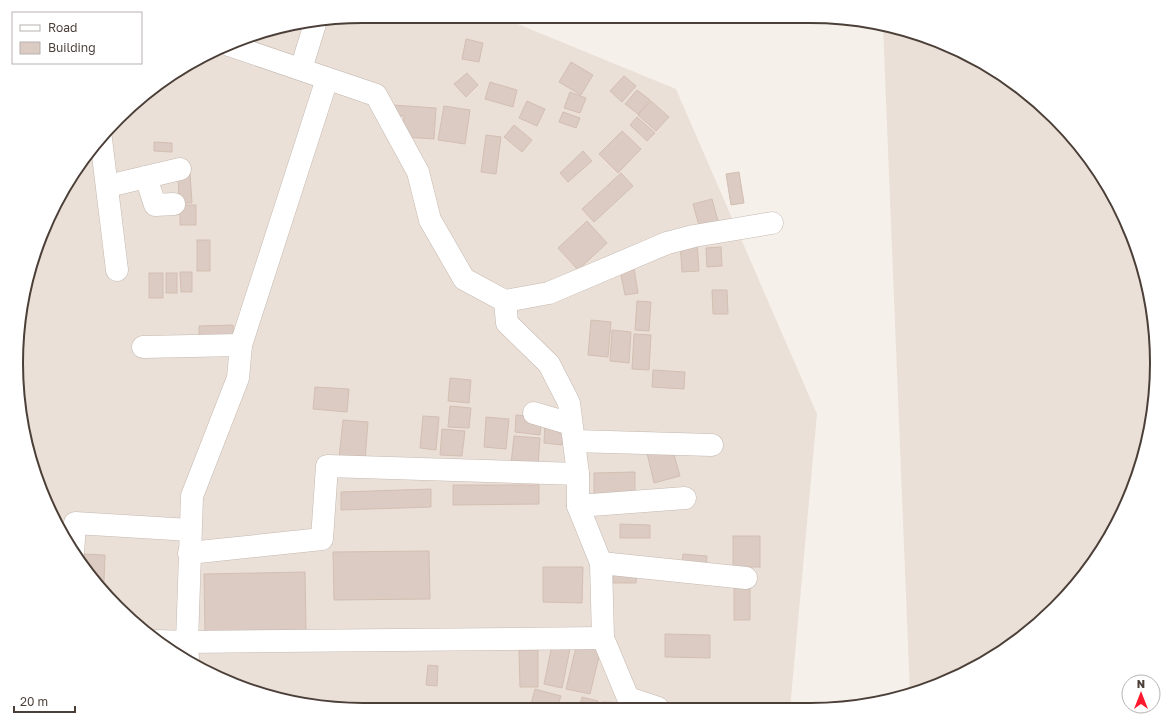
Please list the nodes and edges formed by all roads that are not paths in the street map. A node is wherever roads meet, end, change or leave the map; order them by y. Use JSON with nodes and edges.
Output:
{"nodes":[{"id":1,"x":314,"y":27,"type":"edge"},
{"id":2,"x":237,"y":48,"type":"edge"},
{"id":3,"x":301,"y":70,"type":"junction"},
{"id":4,"x":327,"y":79,"type":"junction"},
{"id":5,"x":102,"y":145,"type":"edge"},
{"id":6,"x":180,"y":169,"type":"dead end"},
{"id":7,"x":146,"y":177,"type":"junction"},
{"id":8,"x":108,"y":186,"type":"junction"},
{"id":9,"x":174,"y":204,"type":"dead end"},
{"id":10,"x":772,"y":223,"type":"dead end"},
{"id":11,"x":117,"y":270,"type":"dead end"},
{"id":12,"x":504,"y":301,"type":"junction"},
{"id":13,"x":241,"y":345,"type":"junction"},
{"id":14,"x":143,"y":348,"type":"dead end"},
{"id":15,"x":534,"y":413,"type":"dead end"},
{"id":16,"x":572,"y":432,"type":"junction"},
{"id":17,"x":712,"y":445,"type":"dead end"},
{"id":18,"x":578,"y":474,"type":"junction"},
{"id":19,"x":685,"y":498,"type":"dead end"},
{"id":20,"x":578,"y":506,"type":"junction"},
{"id":21,"x":190,"y":530,"type":"junction"},
{"id":22,"x":74,"y":541,"type":"edge"},
{"id":23,"x":189,"y":553,"type":"junction"},
{"id":24,"x":601,"y":563,"type":"junction"},
{"id":25,"x":746,"y":578,"type":"dead end"},
{"id":26,"x":603,"y":638,"type":"junction"},
{"id":27,"x":177,"y":648,"type":"edge"},
{"id":28,"x":187,"y":651,"type":"edge"},
{"id":29,"x":643,"y":703,"type":"edge"}],
"edges":[{"from":1,"to":3,"type":"street"},
{"from":2,"to":3,"type":"street"},
{"from":3,"to":4,"type":"street"},
{"from":4,"to":12,"type":"street"},
{"from":4,"to":13,"type":"street"},
{"from":5,"to":8,"type":"street"},
{"from":6,"to":7,"type":"street"},
{"from":7,"to":8,"type":"street"},
{"from":7,"to":9,"type":"street"},
{"from":8,"to":11,"type":"street"},
{"from":10,"to":12,"type":"street"},
{"from":12,"to":16,"type":"street"},
{"from":13,"to":14,"type":"street"},
{"from":13,"to":21,"type":"street"},
{"from":15,"to":16,"type":"street"},
{"from":16,"to":17,"type":"street"},
{"from":16,"to":18,"type":"street"},
{"from":18,"to":20,"type":"street"},
{"from":18,"to":23,"type":"street"},
{"from":19,"to":20,"type":"street"},
{"from":20,"to":24,"type":"street"},
{"from":21,"to":22,"type":"street"},
{"from":21,"to":23,"type":"street"},
{"from":23,"to":28,"type":"street"},
{"from":24,"to":25,"type":"street"},
{"from":24,"to":26,"type":"street"},
{"from":26,"to":28,"type":"street"},
{"from":26,"to":29,"type":"street"},
{"from":27,"to":28,"type":"street"}]}
